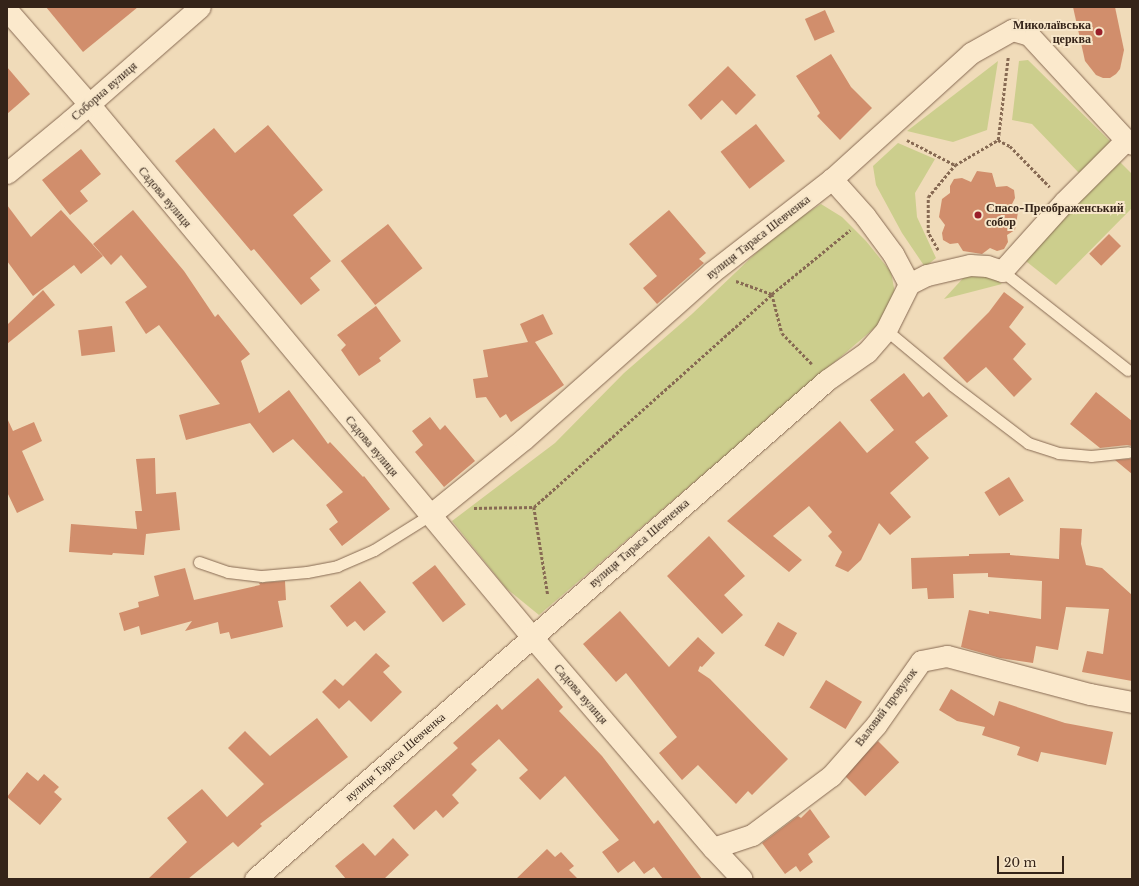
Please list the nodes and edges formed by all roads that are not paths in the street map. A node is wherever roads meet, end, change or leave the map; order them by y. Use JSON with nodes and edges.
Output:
{"nodes":[{"id":1,"x":200,"y":7,"type":"edge"},
{"id":2,"x":7,"y":10,"type":"edge"},
{"id":3,"x":89,"y":104,"type":"junction"},
{"id":4,"x":1129,"y":142,"type":"edge"},
{"id":5,"x":7,"y":173,"type":"edge"},
{"id":6,"x":832,"y":178,"type":"junction"},
{"id":7,"x":1002,"y":271,"type":"junction"},
{"id":8,"x":909,"y":284,"type":"junction"},
{"id":9,"x":886,"y":330,"type":"junction"},
{"id":10,"x":1128,"y":370,"type":"dead end"},
{"id":11,"x":1128,"y":452,"type":"dead end"},
{"id":12,"x":435,"y":512,"type":"junction"},
{"id":13,"x":199,"y":562,"type":"dead end"},
{"id":14,"x":532,"y":637,"type":"junction"},
{"id":15,"x":1132,"y":702,"type":"edge"},
{"id":16,"x":713,"y":848,"type":"junction"},
{"id":17,"x":255,"y":879,"type":"edge"},
{"id":18,"x":742,"y":879,"type":"edge"}],
"edges":[{"from":1,"to":3,"type":"street","name":"Соборна вулиця"},
{"from":2,"to":3,"type":"street","name":"Садова вулиця"},
{"from":3,"to":5,"type":"street","name":"Соборна вулиця"},
{"from":3,"to":12,"type":"street","name":"Садова вулиця"},
{"from":4,"to":6,"type":"street","name":"вулиця Тараса Шевченка"},
{"from":4,"to":7,"type":"street"},
{"from":6,"to":8,"type":"street"},
{"from":6,"to":12,"type":"street","name":"вулиця Тараса Шевченка"},
{"from":7,"to":8,"type":"street"},
{"from":7,"to":10,"type":"lane"},
{"from":8,"to":9,"type":"street","name":"вулиця Тараса Шевченка"},
{"from":9,"to":11,"type":"lane"},
{"from":9,"to":14,"type":"street","name":"вулиця Тараса Шевченка"},
{"from":12,"to":13,"type":"lane"},
{"from":12,"to":14,"type":"street","name":"Садова вулиця"},
{"from":14,"to":16,"type":"street","name":"Садова вулиця"},
{"from":14,"to":17,"type":"street","name":"вулиця Тараса Шевченка"},
{"from":15,"to":16,"type":"street","name":"Валовий провулок"},
{"from":16,"to":18,"type":"street","name":"Садова вулиця"}]}
